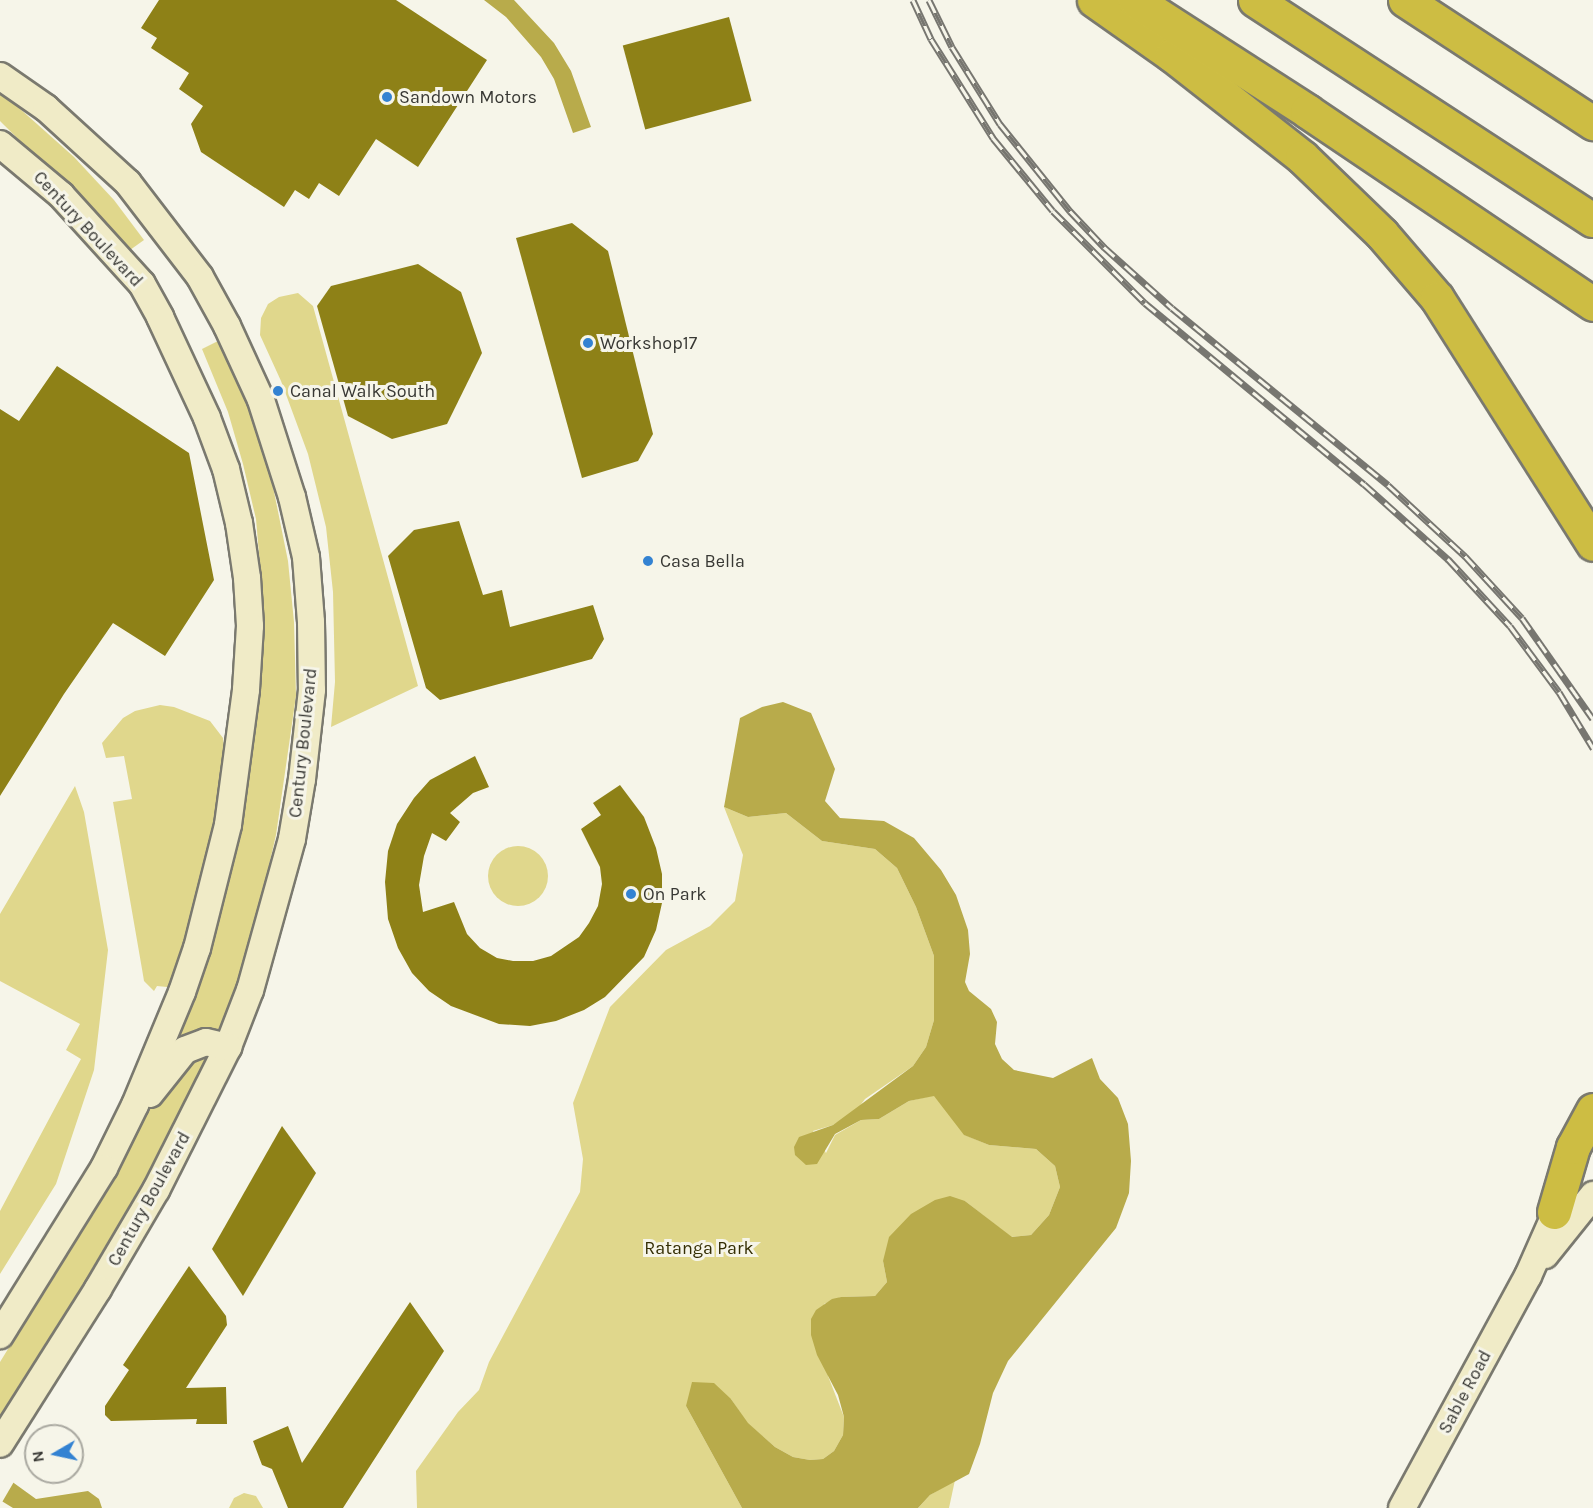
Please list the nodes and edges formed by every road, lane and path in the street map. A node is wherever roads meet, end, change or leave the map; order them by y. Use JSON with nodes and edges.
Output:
{"nodes":[{"id":1,"x":1094,"y":0,"type":"edge"},
{"id":2,"x":1134,"y":0,"type":"edge"},
{"id":3,"x":1256,"y":0,"type":"edge"},
{"id":4,"x":1405,"y":0,"type":"edge"},
{"id":5,"x":0,"y":76,"type":"edge"},
{"id":6,"x":1593,"y":123,"type":"edge"},
{"id":7,"x":0,"y":144,"type":"edge"},
{"id":8,"x":1593,"y":220,"type":"edge"},
{"id":9,"x":1593,"y":303,"type":"edge"},
{"id":10,"x":1588,"y":537,"type":"edge"},
{"id":11,"x":228,"y":1047,"type":"junction"},
{"id":12,"x":1593,"y":1110,"type":"edge"},
{"id":13,"x":1593,"y":1142,"type":"edge"},
{"id":14,"x":104,"y":1167,"type":"junction"},
{"id":15,"x":1593,"y":1195,"type":"edge"},
{"id":16,"x":1554,"y":1212,"type":"junction"},
{"id":17,"x":1528,"y":1276,"type":"junction"},
{"id":18,"x":0,"y":1335,"type":"edge"},
{"id":19,"x":0,"y":1444,"type":"edge"},
{"id":20,"x":1402,"y":1508,"type":"edge"}],
"edges":[{"from":1,"to":10,"type":"highway"},
{"from":2,"to":9,"type":"highway"},
{"from":3,"to":8,"type":"highway"},
{"from":4,"to":6,"type":"highway"},
{"from":5,"to":11,"type":"main road","name":"Century Boulevard"},
{"from":7,"to":14,"type":"main road","name":"Century Boulevard"},
{"from":11,"to":14,"type":"main road"},
{"from":11,"to":19,"type":"main road","name":"Century Boulevard"},
{"from":12,"to":16,"type":"highway"},
{"from":13,"to":16,"type":"main road","name":"Sable Road"},
{"from":14,"to":18,"type":"main road","name":"Century Boulevard"},
{"from":15,"to":17,"type":"main road","name":"Sable Road"},
{"from":16,"to":17,"type":"main road","name":"Sable Road"},
{"from":17,"to":20,"type":"main road","name":"Sable Road"}]}
